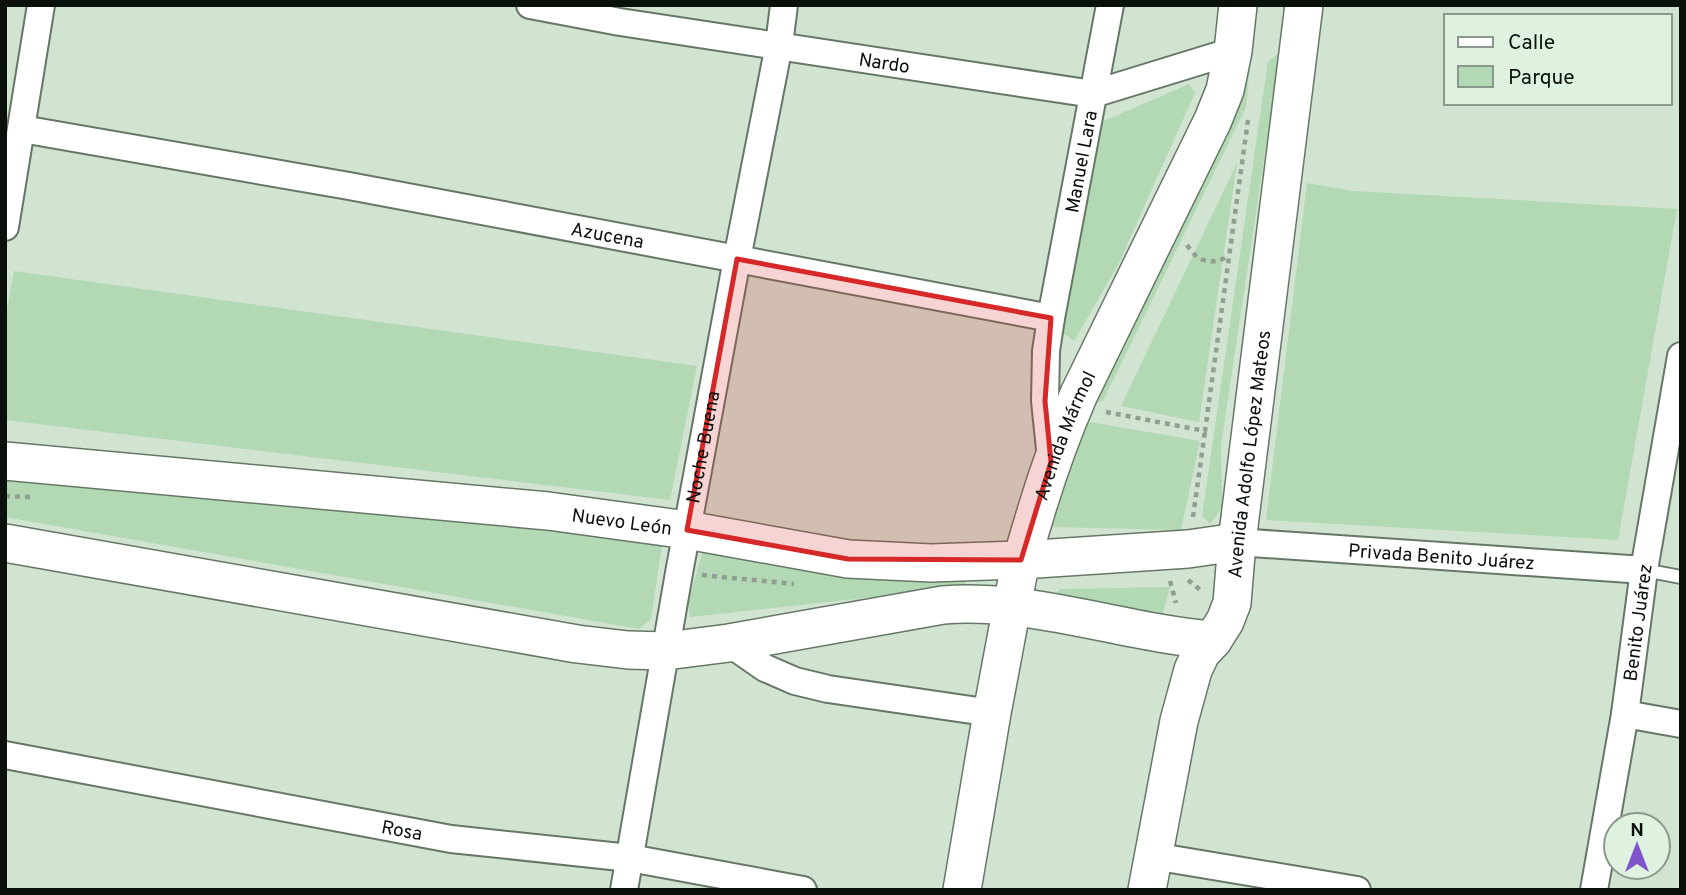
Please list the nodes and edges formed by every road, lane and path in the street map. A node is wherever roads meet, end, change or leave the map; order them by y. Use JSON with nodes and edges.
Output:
{"nodes":[{"id":1,"x":41,"y":5,"type":"edge"},
{"id":2,"x":530,"y":5,"type":"edge"},
{"id":3,"x":784,"y":5,"type":"edge"},
{"id":4,"x":1110,"y":5,"type":"edge"},
{"id":5,"x":1238,"y":5,"type":"edge"},
{"id":6,"x":1304,"y":5,"type":"edge"},
{"id":7,"x":779,"y":46,"type":"junction"},
{"id":8,"x":1233,"y":51,"type":"junction"},
{"id":9,"x":18,"y":81,"type":"edge"},
{"id":10,"x":1093,"y":94,"type":"junction"},
{"id":11,"x":22,"y":129,"type":"junction"},
{"id":12,"x":1238,"y":141,"type":"dead end"},
{"id":13,"x":5,"y":228,"type":"edge"},
{"id":14,"x":1229,"y":256,"type":"junction"},
{"id":15,"x":1182,"y":257,"type":"dead end"},
{"id":16,"x":737,"y":259,"type":"junction"},
{"id":17,"x":1051,"y":318,"type":"junction"},
{"id":18,"x":1681,"y":356,"type":"edge"},
{"id":19,"x":1112,"y":400,"type":"dead end"},
{"id":20,"x":1205,"y":431,"type":"junction"},
{"id":21,"x":5,"y":461,"type":"edge"},
{"id":22,"x":1051,"y":462,"type":"junction"},
{"id":23,"x":5,"y":496,"type":"edge"},
{"id":24,"x":19,"y":498,"type":"dead end"},
{"id":25,"x":1191,"y":529,"type":"dead end"},
{"id":26,"x":687,"y":530,"type":"junction"},
{"id":27,"x":1237,"y":542,"type":"junction"},
{"id":28,"x":5,"y":543,"type":"edge"},
{"id":29,"x":1021,"y":560,"type":"junction"},
{"id":30,"x":1644,"y":570,"type":"junction"},
{"id":31,"x":1681,"y":577,"type":"edge"},
{"id":32,"x":1012,"y":606,"type":"junction"},
{"id":33,"x":1213,"y":640,"type":"junction"},
{"id":34,"x":729,"y":643,"type":"junction"},
{"id":35,"x":666,"y":651,"type":"junction"},
{"id":36,"x":992,"y":713,"type":"junction"},
{"id":37,"x":1625,"y":713,"type":"junction"},
{"id":38,"x":1681,"y":724,"type":"edge"},
{"id":39,"x":5,"y":755,"type":"edge"},
{"id":40,"x":630,"y":858,"type":"junction"},
{"id":41,"x":1150,"y":873,"type":"edge"},
{"id":42,"x":624,"y":890,"type":"edge"},
{"id":43,"x":803,"y":890,"type":"edge"},
{"id":44,"x":962,"y":890,"type":"edge"},
{"id":45,"x":1357,"y":890,"type":"edge"},
{"id":46,"x":1594,"y":890,"type":"edge"}],
"edges":[{"from":1,"to":9,"type":"street"},
{"from":2,"to":7,"type":"street","name":"Nardo"},
{"from":3,"to":7,"type":"street","name":"Noche Buena"},
{"from":4,"to":10,"type":"street","name":"Manuel Lara"},
{"from":5,"to":8,"type":"street","name":"Avenida Mármol"},
{"from":6,"to":27,"type":"street","name":"Avenida Adolfo López Mateos"},
{"from":7,"to":10,"type":"street","name":"Nardo"},
{"from":7,"to":16,"type":"street","name":"Noche Buena"},
{"from":8,"to":10,"type":"street","name":"Nardo"},
{"from":8,"to":22,"type":"street","name":"Avenida Mármol"},
{"from":9,"to":11,"type":"street"},
{"from":10,"to":17,"type":"street","name":"Manuel Lara"},
{"from":11,"to":13,"type":"street"},
{"from":11,"to":16,"type":"street","name":"Azucena"},
{"from":12,"to":14,"type":"path"},
{"from":14,"to":15,"type":"path"},
{"from":14,"to":20,"type":"path"},
{"from":16,"to":17,"type":"street","name":"Azucena"},
{"from":16,"to":26,"type":"street","name":"Noche Buena"},
{"from":17,"to":22,"type":"street"},
{"from":18,"to":30,"type":"street","name":"Benito Juárez"},
{"from":19,"to":20,"type":"path"},
{"from":20,"to":25,"type":"path"},
{"from":21,"to":26,"type":"street","name":"Nuevo León"},
{"from":22,"to":29,"type":"street","name":"Avenida Mármol"},
{"from":23,"to":24,"type":"path"},
{"from":26,"to":29,"type":"street","name":"Nuevo León"},
{"from":26,"to":35,"type":"street","name":"Noche Buena"},
{"from":27,"to":29,"type":"street","name":"Nuevo León"},
{"from":27,"to":30,"type":"street","name":"Privada Benito Juárez"},
{"from":27,"to":33,"type":"street","name":"Avenida Adolfo López Mateos"},
{"from":28,"to":35,"type":"street"},
{"from":29,"to":32,"type":"street","name":"Avenida Mármol"},
{"from":30,"to":31,"type":"lane"},
{"from":30,"to":37,"type":"street","name":"Benito Juárez"},
{"from":32,"to":33,"type":"street"},
{"from":32,"to":34,"type":"street"},
{"from":32,"to":36,"type":"street","name":"Avenida Mármol"},
{"from":33,"to":41,"type":"street","name":"Avenida Adolfo López Mateos"},
{"from":34,"to":35,"type":"street"},
{"from":34,"to":36,"type":"street"},
{"from":35,"to":40,"type":"street","name":"Noche Buena"},
{"from":36,"to":44,"type":"street","name":"Avenida Mármol"},
{"from":37,"to":38,"type":"street"},
{"from":37,"to":46,"type":"street","name":"Benito Juárez"},
{"from":39,"to":40,"type":"street","name":"Rosa"},
{"from":40,"to":42,"type":"street","name":"Noche Buena"},
{"from":40,"to":43,"type":"street","name":"Rosa"},
{"from":41,"to":45,"type":"street"}]}
